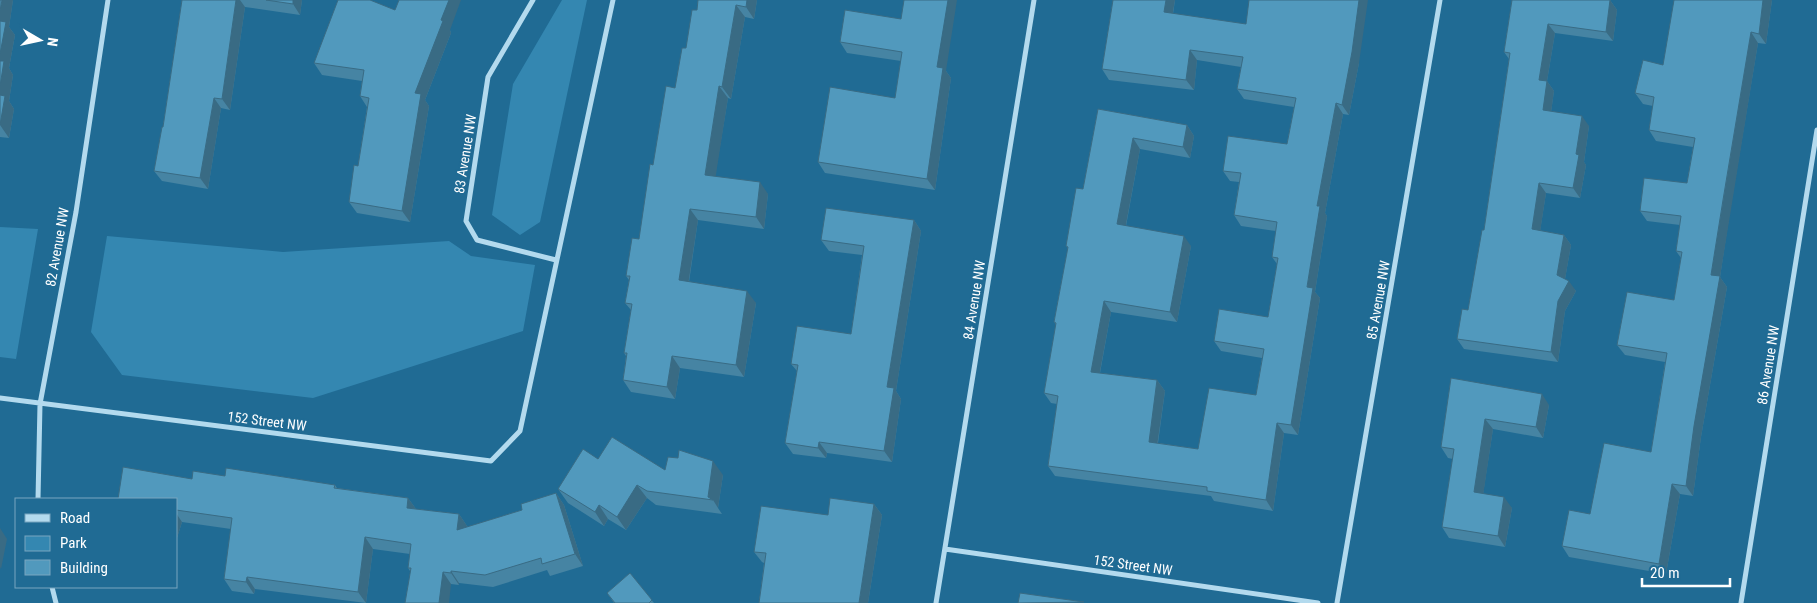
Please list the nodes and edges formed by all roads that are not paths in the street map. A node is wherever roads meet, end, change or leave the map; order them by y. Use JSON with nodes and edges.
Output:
{"nodes":[{"id":1,"x":108,"y":0,"type":"edge"},
{"id":2,"x":533,"y":0,"type":"edge"},
{"id":3,"x":613,"y":0,"type":"edge"},
{"id":4,"x":1034,"y":0,"type":"edge"},
{"id":5,"x":1440,"y":0,"type":"edge"},
{"id":6,"x":1817,"y":130,"type":"edge"},
{"id":7,"x":556,"y":260,"type":"junction"},
{"id":8,"x":0,"y":398,"type":"edge"},
{"id":9,"x":40,"y":404,"type":"junction"},
{"id":10,"x":38,"y":498,"type":"edge"},
{"id":11,"x":945,"y":549,"type":"junction"},
{"id":12,"x":52,"y":588,"type":"edge"},
{"id":13,"x":56,"y":603,"type":"edge"},
{"id":14,"x":936,"y":603,"type":"edge"},
{"id":15,"x":1318,"y":603,"type":"edge"},
{"id":16,"x":1337,"y":603,"type":"edge"},
{"id":17,"x":1741,"y":603,"type":"edge"}],
"edges":[{"from":1,"to":9,"type":"street","name":"82 Avenue NW"},
{"from":2,"to":7,"type":"street","name":"83 Avenue NW"},
{"from":3,"to":7,"type":"street"},
{"from":4,"to":11,"type":"street","name":"84 Avenue NW"},
{"from":5,"to":16,"type":"street","name":"85 Avenue NW"},
{"from":6,"to":17,"type":"street","name":"86 Avenue NW"},
{"from":7,"to":9,"type":"street","name":"152 Street NW"},
{"from":8,"to":9,"type":"street","name":"152 Street NW"},
{"from":9,"to":10,"type":"street","name":"82 Avenue NW"},
{"from":11,"to":14,"type":"street","name":"84 Avenue NW"},
{"from":11,"to":15,"type":"street","name":"152 Street NW"},
{"from":12,"to":13,"type":"street"}]}
